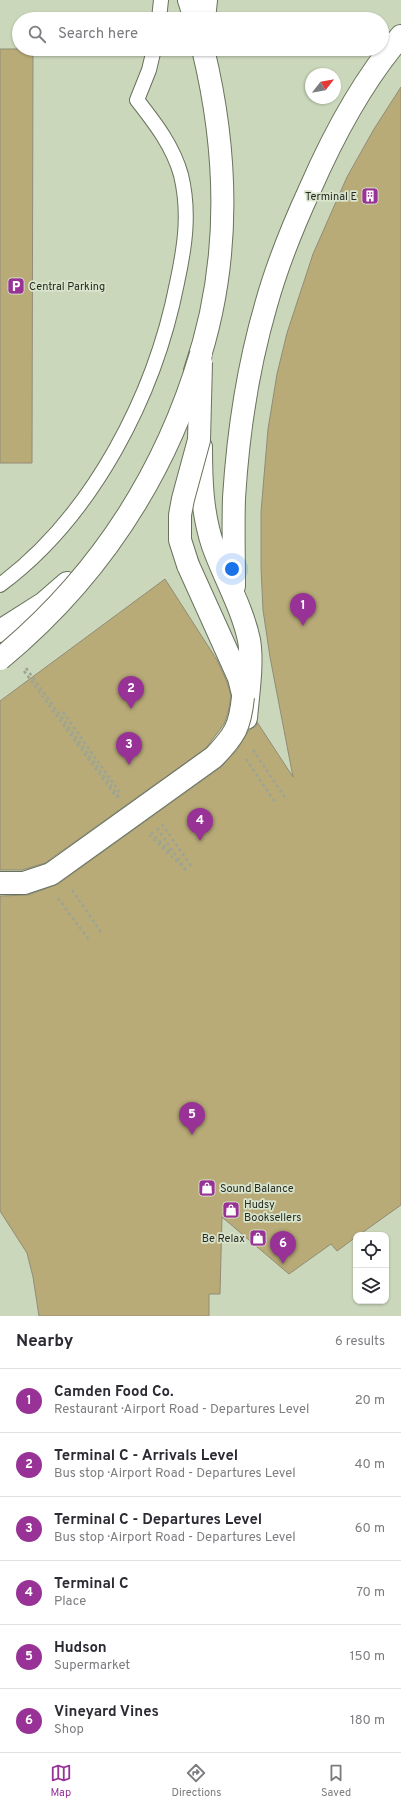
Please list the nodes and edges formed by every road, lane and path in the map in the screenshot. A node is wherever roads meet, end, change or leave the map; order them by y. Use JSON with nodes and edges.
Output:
{"nodes":[{"id":1,"x":161,"y":0,"type":"edge"},
{"id":2,"x":189,"y":0,"type":"edge"},
{"id":3,"x":206,"y":0,"type":"edge"},
{"id":4,"x":213,"y":0,"type":"edge"},
{"id":5,"x":160,"y":12,"type":"edge"},
{"id":6,"x":193,"y":12,"type":"edge"},
{"id":7,"x":205,"y":12,"type":"edge"},
{"id":8,"x":214,"y":12,"type":"edge"},
{"id":9,"x":401,"y":36,"type":"edge"},
{"id":10,"x":389,"y":53,"type":"edge"},
{"id":11,"x":152,"y":56,"type":"edge"},
{"id":12,"x":204,"y":56,"type":"edge"},
{"id":13,"x":205,"y":56,"type":"edge"},
{"id":14,"x":214,"y":56,"type":"edge"},
{"id":15,"x":387,"y":56,"type":"edge"},
{"id":16,"x":215,"y":101,"type":"junction"},
{"id":17,"x":201,"y":353,"type":"junction"},
{"id":18,"x":0,"y":585,"type":"edge"},
{"id":19,"x":234,"y":595,"type":"junction"},
{"id":20,"x":44,"y":619,"type":"junction"},
{"id":21,"x":0,"y":631,"type":"edge"},
{"id":22,"x":0,"y":644,"type":"edge"},
{"id":23,"x":10,"y":662,"type":"edge"},
{"id":24,"x":22,"y":663,"type":"dead end"},
{"id":25,"x":63,"y":712,"type":"dead end"},
{"id":26,"x":237,"y":736,"type":"junction"},
{"id":27,"x":111,"y":780,"type":"dead end"},
{"id":28,"x":286,"y":798,"type":"dead end"},
{"id":29,"x":276,"y":804,"type":"dead end"},
{"id":30,"x":140,"y":813,"type":"junction"},
{"id":31,"x":191,"y":866,"type":"dead end"},
{"id":32,"x":186,"y":870,"type":"junction"},
{"id":33,"x":52,"y":876,"type":"junction"},
{"id":34,"x":0,"y":885,"type":"edge"},
{"id":35,"x":101,"y":932,"type":"dead end"},
{"id":36,"x":89,"y":940,"type":"dead end"}],
"edges":[{"from":1,"to":5,"type":"lane"},
{"from":2,"to":6,"type":"main road"},
{"from":3,"to":7,"type":"main road"},
{"from":4,"to":8,"type":"main road"},
{"from":9,"to":10,"type":"main road"},
{"from":11,"to":18,"type":"lane"},
{"from":12,"to":17,"type":"main road"},
{"from":13,"to":16,"type":"main road"},
{"from":14,"to":16,"type":"main road"},
{"from":15,"to":19,"type":"main road"},
{"from":16,"to":17,"type":"main road"},
{"from":17,"to":19,"type":"main road"},
{"from":17,"to":20,"type":"main road","bridge":true},
{"from":17,"to":21,"type":"main road"},
{"from":17,"to":26,"type":"main road","bridge":true},
{"from":19,"to":26,"type":"main road"},
{"from":20,"to":22,"type":"main road","bridge":true},
{"from":20,"to":23,"type":"main road","bridge":true},
{"from":23,"to":30,"type":"path"},
{"from":24,"to":30,"type":"path","bridge":true},
{"from":25,"to":27,"type":"path"},
{"from":26,"to":28,"type":"path"},
{"from":26,"to":29,"type":"path","bridge":true},
{"from":26,"to":30,"type":"main road","bridge":true},
{"from":30,"to":31,"type":"path"},
{"from":30,"to":32,"type":"path","bridge":true},
{"from":30,"to":32,"type":"path"},
{"from":30,"to":32,"type":"path"},
{"from":30,"to":33,"type":"main road","bridge":true},
{"from":33,"to":34,"type":"main road","bridge":true},
{"from":33,"to":35,"type":"path","bridge":true},
{"from":33,"to":36,"type":"path"}]}
